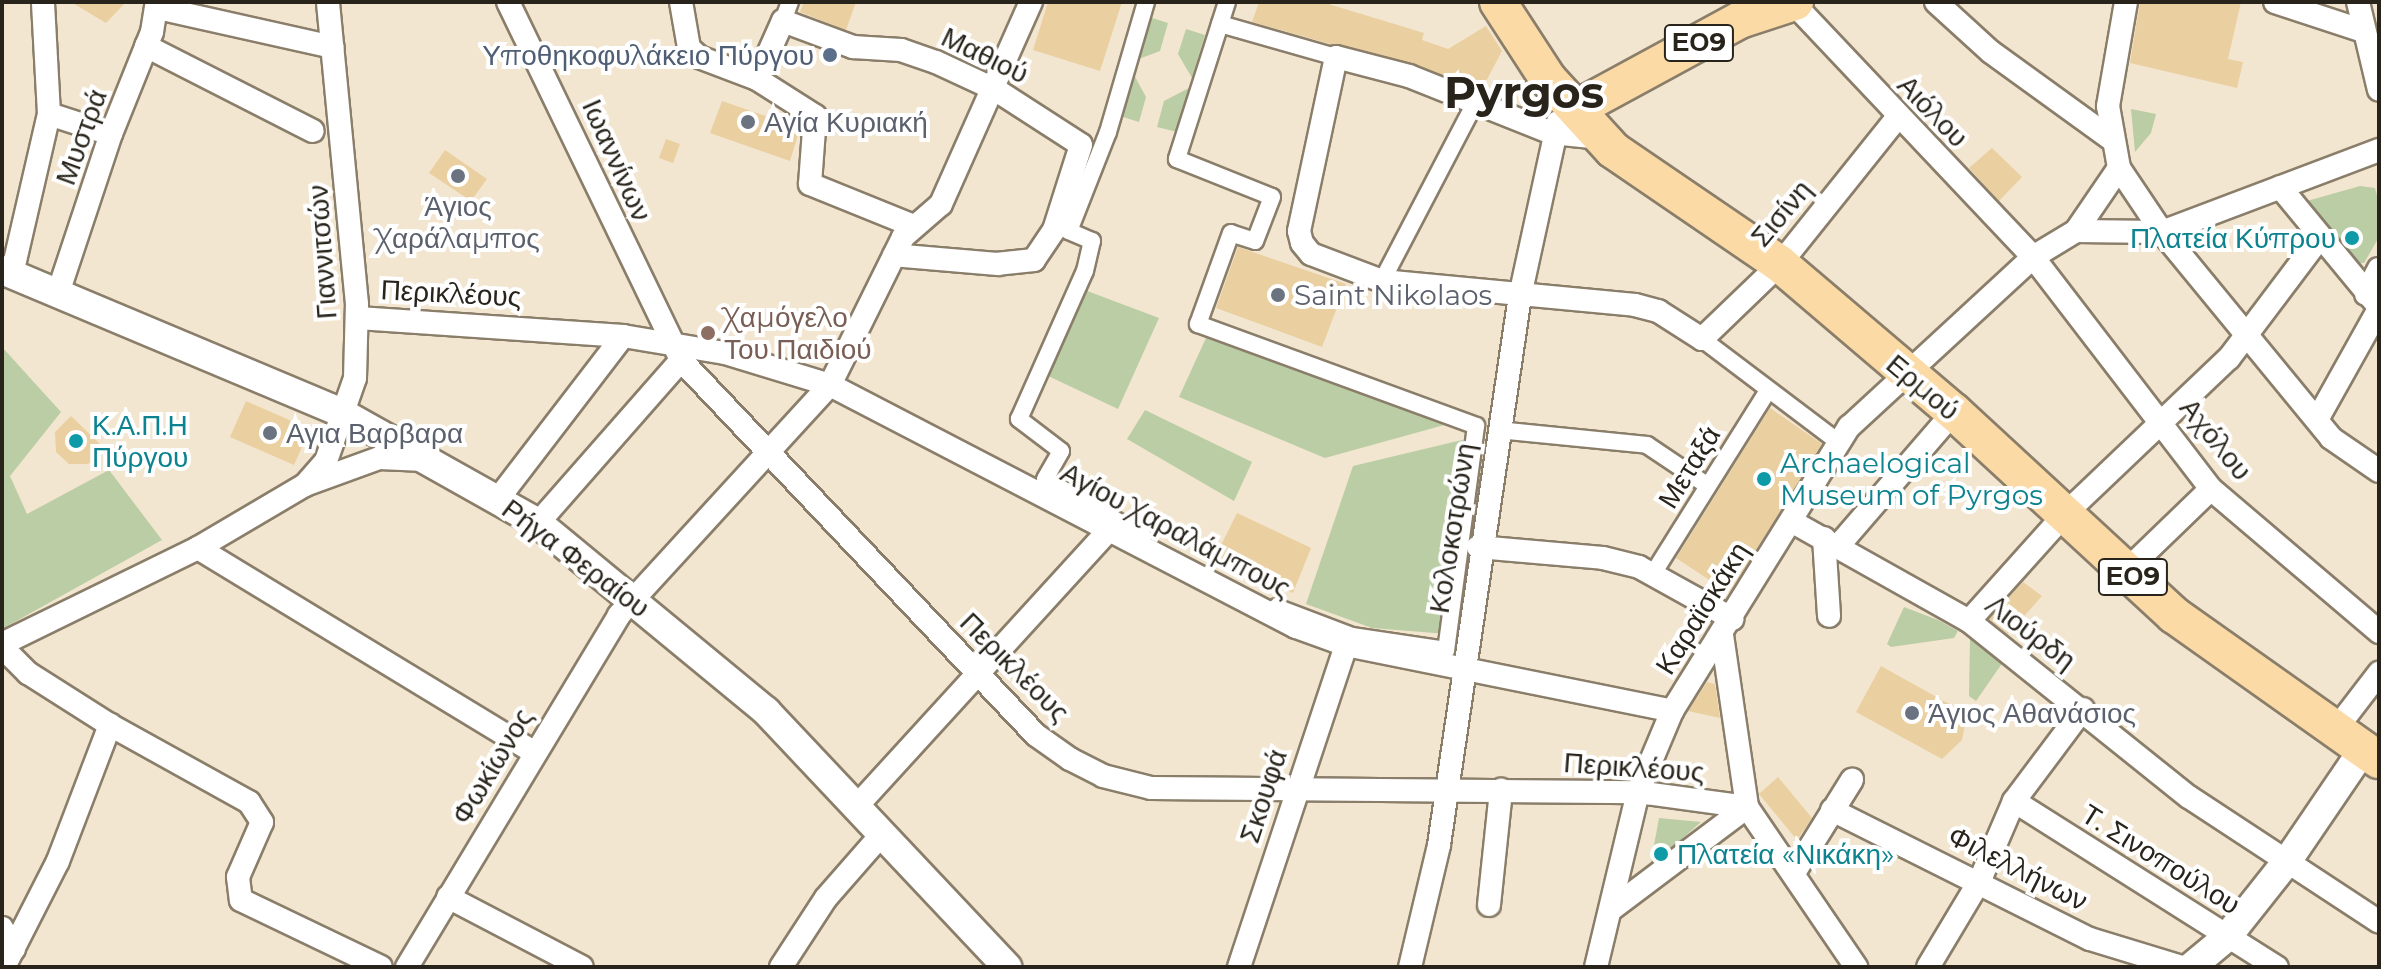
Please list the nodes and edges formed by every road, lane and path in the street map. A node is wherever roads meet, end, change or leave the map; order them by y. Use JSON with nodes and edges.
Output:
{"nodes":[{"id":1,"x":43,"y":2,"type":"edge"},
{"id":2,"x":328,"y":2,"type":"edge"},
{"id":3,"x":508,"y":2,"type":"edge"},
{"id":4,"x":681,"y":2,"type":"edge"},
{"id":5,"x":1031,"y":2,"type":"edge"},
{"id":6,"x":1146,"y":2,"type":"edge"},
{"id":7,"x":1227,"y":2,"type":"edge"},
{"id":8,"x":1498,"y":2,"type":"edge"},
{"id":9,"x":1517,"y":2,"type":"edge"},
{"id":10,"x":1794,"y":2,"type":"edge"},
{"id":11,"x":1936,"y":2,"type":"edge"},
{"id":12,"x":2126,"y":2,"type":"edge"},
{"id":13,"x":2275,"y":2,"type":"edge"},
{"id":14,"x":2358,"y":2,"type":"edge"},
{"id":15,"x":158,"y":5,"type":"edge"},
{"id":16,"x":1736,"y":11,"type":"edge"},
{"id":17,"x":787,"y":12,"type":"edge"},
{"id":18,"x":1220,"y":24,"type":"junction"},
{"id":19,"x":2360,"y":30,"type":"junction"},
{"id":20,"x":146,"y":46,"type":"junction"},
{"id":21,"x":333,"y":47,"type":"junction"},
{"id":22,"x":1336,"y":57,"type":"junction"},
{"id":23,"x":757,"y":79,"type":"junction"},
{"id":24,"x":996,"y":90,"type":"junction"},
{"id":25,"x":2379,"y":90,"type":"edge"},
{"id":26,"x":1475,"y":103,"type":"junction"},
{"id":27,"x":49,"y":114,"type":"junction"},
{"id":28,"x":1897,"y":118,"type":"junction"},
{"id":29,"x":1564,"y":121,"type":"junction"},
{"id":30,"x":313,"y":131,"type":"dead end"},
{"id":31,"x":111,"y":134,"type":"junction"},
{"id":32,"x":2111,"y":139,"type":"junction"},
{"id":33,"x":2379,"y":150,"type":"edge"},
{"id":34,"x":2119,"y":168,"type":"junction"},
{"id":35,"x":2280,"y":187,"type":"junction"},
{"id":36,"x":914,"y":226,"type":"junction"},
{"id":37,"x":2076,"y":231,"type":"junction"},
{"id":38,"x":2162,"y":232,"type":"junction"},
{"id":39,"x":2318,"y":240,"type":"junction"},
{"id":40,"x":894,"y":255,"type":"junction"},
{"id":41,"x":2033,"y":257,"type":"junction"},
{"id":42,"x":1780,"y":264,"type":"junction"},
{"id":43,"x":2379,"y":269,"type":"edge"},
{"id":44,"x":7,"y":272,"type":"edge"},
{"id":45,"x":1382,"y":281,"type":"junction"},
{"id":46,"x":58,"y":293,"type":"junction"},
{"id":47,"x":1520,"y":296,"type":"junction"},
{"id":48,"x":2375,"y":304,"type":"edge"},
{"id":49,"x":358,"y":318,"type":"junction"},
{"id":50,"x":2249,"y":333,"type":"junction"},
{"id":51,"x":623,"y":336,"type":"junction"},
{"id":52,"x":1702,"y":339,"type":"junction"},
{"id":53,"x":676,"y":351,"type":"junction"},
{"id":54,"x":1904,"y":372,"type":"junction"},
{"id":55,"x":830,"y":385,"type":"junction"},
{"id":56,"x":1767,"y":392,"type":"junction"},
{"id":57,"x":1954,"y":412,"type":"junction"},
{"id":58,"x":344,"y":414,"type":"junction"},
{"id":59,"x":2318,"y":418,"type":"junction"},
{"id":60,"x":2164,"y":424,"type":"junction"},
{"id":61,"x":1498,"y":430,"type":"junction"},
{"id":62,"x":1838,"y":442,"type":"dead end"},
{"id":63,"x":766,"y":448,"type":"junction"},
{"id":64,"x":428,"y":461,"type":"junction"},
{"id":65,"x":2379,"y":471,"type":"edge"},
{"id":66,"x":305,"y":485,"type":"junction"},
{"id":67,"x":1708,"y":486,"type":"junction"},
{"id":68,"x":2211,"y":489,"type":"junction"},
{"id":69,"x":498,"y":499,"type":"junction"},
{"id":70,"x":2065,"y":514,"type":"junction"},
{"id":71,"x":1791,"y":521,"type":"junction"},
{"id":72,"x":538,"y":523,"type":"junction"},
{"id":73,"x":1109,"y":530,"type":"junction"},
{"id":74,"x":1832,"y":542,"type":"junction"},
{"id":75,"x":1478,"y":547,"type":"junction"},
{"id":76,"x":198,"y":548,"type":"junction"},
{"id":77,"x":1656,"y":569,"type":"dead end"},
{"id":78,"x":2126,"y":571,"type":"junction"},
{"id":79,"x":633,"y":598,"type":"junction"},
{"id":80,"x":1829,"y":616,"type":"dead end"},
{"id":81,"x":1969,"y":621,"type":"junction"},
{"id":82,"x":1728,"y":627,"type":"junction"},
{"id":83,"x":2379,"y":632,"type":"edge"},
{"id":84,"x":1346,"y":645,"type":"junction"},
{"id":85,"x":2,"y":646,"type":"edge"},
{"id":86,"x":1461,"y":664,"type":"junction"},
{"id":87,"x":976,"y":673,"type":"junction"},
{"id":88,"x":2379,"y":673,"type":"edge"},
{"id":89,"x":2083,"y":709,"type":"junction"},
{"id":90,"x":1672,"y":711,"type":"junction"},
{"id":91,"x":110,"y":725,"type":"junction"},
{"id":92,"x":2359,"y":746,"type":"edge"},
{"id":93,"x":534,"y":752,"type":"junction"},
{"id":94,"x":1852,"y":780,"type":"dead end"},
{"id":95,"x":1447,"y":789,"type":"junction"},
{"id":96,"x":1501,"y":790,"type":"junction"},
{"id":97,"x":1296,"y":792,"type":"junction"},
{"id":98,"x":1638,"y":792,"type":"junction"},
{"id":99,"x":2014,"y":801,"type":"junction"},
{"id":100,"x":856,"y":807,"type":"junction"},
{"id":101,"x":1747,"y":807,"type":"junction"},
{"id":102,"x":1832,"y":810,"type":"junction"},
{"id":103,"x":883,"y":833,"type":"junction"},
{"id":104,"x":2288,"y":860,"type":"junction"},
{"id":105,"x":1794,"y":873,"type":"junction"},
{"id":106,"x":1980,"y":880,"type":"junction"},
{"id":107,"x":448,"y":897,"type":"junction"},
{"id":108,"x":1489,"y":905,"type":"dead end"},
{"id":109,"x":1613,"y":908,"type":"junction"},
{"id":110,"x":2379,"y":922,"type":"edge"},
{"id":111,"x":2,"y":928,"type":"edge"},
{"id":112,"x":2227,"y":937,"type":"junction"},
{"id":113,"x":9,"y":958,"type":"edge"},
{"id":114,"x":381,"y":967,"type":"edge"},
{"id":115,"x":407,"y":967,"type":"edge"},
{"id":116,"x":582,"y":967,"type":"edge"},
{"id":117,"x":781,"y":967,"type":"edge"},
{"id":118,"x":1007,"y":967,"type":"edge"},
{"id":119,"x":1239,"y":967,"type":"edge"},
{"id":120,"x":1410,"y":967,"type":"edge"},
{"id":121,"x":1596,"y":967,"type":"edge"},
{"id":122,"x":1856,"y":967,"type":"edge"},
{"id":123,"x":1928,"y":967,"type":"edge"},
{"id":124,"x":2182,"y":967,"type":"edge"},
{"id":125,"x":2191,"y":967,"type":"edge"},
{"id":126,"x":2277,"y":967,"type":"edge"}],
"edges":[{"from":1,"to":27,"type":"street"},
{"from":2,"to":21,"type":"street","name":"Γιαννιτσών"},
{"from":3,"to":53,"type":"street","name":"Ιωαννίνων"},
{"from":4,"to":23,"type":"street"},
{"from":5,"to":24,"type":"street","name":"Φωκίωνος"},
{"from":6,"to":18,"type":"street"},
{"from":7,"to":18,"type":"street"},
{"from":8,"to":29,"type":"main road","name":"Ερμού","number":"ΕΟ9"},
{"from":9,"to":29,"type":"main road","name":"Ερμού","number":"ΕΟ9"},
{"from":10,"to":16,"type":"main road","number":"ΕΟ9"},
{"from":10,"to":28,"type":"street","name":"Αιόλου"},
{"from":11,"to":32,"type":"street"},
{"from":12,"to":32,"type":"street"},
{"from":13,"to":19,"type":"street"},
{"from":14,"to":19,"type":"street"},
{"from":15,"to":20,"type":"street","name":"Μυστρά"},
{"from":15,"to":21,"type":"street"},
{"from":16,"to":29,"type":"main road","number":"ΕΟ9"},
{"from":17,"to":23,"type":"street","name":"Μαθιού"},
{"from":17,"to":24,"type":"street","name":"Μαθιού"},
{"from":18,"to":22,"type":"street"},
{"from":19,"to":25,"type":"street"},
{"from":20,"to":30,"type":"street"},
{"from":20,"to":31,"type":"street","name":"Μυστρά"},
{"from":21,"to":49,"type":"street","name":"Γιαννιτσών"},
{"from":22,"to":26,"type":"street"},
{"from":22,"to":45,"type":"street"},
{"from":23,"to":36,"type":"street"},
{"from":24,"to":36,"type":"street","name":"Φωκίωνος"},
{"from":24,"to":40,"type":"street","name":"Μαθιού"},
{"from":26,"to":29,"type":"street"},
{"from":26,"to":45,"type":"street"},
{"from":27,"to":31,"type":"street"},
{"from":27,"to":44,"type":"street"},
{"from":28,"to":41,"type":"street","name":"Αιόλου"},
{"from":28,"to":42,"type":"street","name":"Σισίνη"},
{"from":29,"to":42,"type":"main road","name":"Ερμού","number":"ΕΟ9"},
{"from":29,"to":47,"type":"street","name":"Κολοκοτρώνη"},
{"from":31,"to":46,"type":"street","name":"Μυστρά"},
{"from":32,"to":34,"type":"street"},
{"from":33,"to":35,"type":"street"},
{"from":34,"to":37,"type":"street"},
{"from":34,"to":38,"type":"street"},
{"from":35,"to":38,"type":"street"},
{"from":35,"to":39,"type":"street"},
{"from":36,"to":40,"type":"street","name":"Φωκίωνος"},
{"from":37,"to":38,"type":"street"},
{"from":37,"to":41,"type":"street","name":"Καραϊσκάκη"},
{"from":38,"to":50,"type":"street"},
{"from":39,"to":48,"type":"street"},
{"from":39,"to":50,"type":"street"},
{"from":40,"to":55,"type":"street","name":"Φωκίωνος"},
{"from":41,"to":54,"type":"street","name":"Καραϊσκάκη"},
{"from":41,"to":60,"type":"street","name":"Αχόλου"},
{"from":42,"to":52,"type":"street","name":"Σισίνη"},
{"from":42,"to":54,"type":"main road","name":"Ερμού","number":"ΕΟ9"},
{"from":43,"to":48,"type":"street"},
{"from":44,"to":46,"type":"street","name":"Ρήγα Φεραίου"},
{"from":45,"to":47,"type":"street"},
{"from":46,"to":58,"type":"street","name":"Ρήγα Φεραίου"},
{"from":47,"to":52,"type":"street"},
{"from":47,"to":61,"type":"street","name":"Κολοκοτρώνη"},
{"from":48,"to":59,"type":"street"},
{"from":49,"to":51,"type":"street","name":"Περικλέους"},
{"from":49,"to":58,"type":"street","name":"Γιαννιτσών"},
{"from":50,"to":59,"type":"street"},
{"from":50,"to":60,"type":"street"},
{"from":51,"to":53,"type":"street","name":"Περικλέους"},
{"from":51,"to":69,"type":"street"},
{"from":52,"to":56,"type":"street"},
{"from":53,"to":55,"type":"street","name":"Αγίου Χαραλάμπους"},
{"from":53,"to":63,"type":"street","name":"Περικλέους"},
{"from":53,"to":72,"type":"street"},
{"from":54,"to":57,"type":"main road","name":"Ερμού","number":"ΕΟ9"},
{"from":54,"to":71,"type":"street","name":"Καραϊσκάκη"},
{"from":55,"to":63,"type":"street","name":"Φωκίωνος"},
{"from":55,"to":73,"type":"street","name":"Αγίου Χαραλάμπους"},
{"from":56,"to":62,"type":"street"},
{"from":56,"to":67,"type":"street","name":"Μεταξά"},
{"from":57,"to":70,"type":"main road","name":"Ερμού","number":"ΕΟ9"},
{"from":57,"to":74,"type":"street"},
{"from":58,"to":64,"type":"street","name":"Ρήγα Φεραίου"},
{"from":58,"to":66,"type":"street","name":"Γιαννιτσών"},
{"from":59,"to":65,"type":"street"},
{"from":60,"to":68,"type":"street","name":"Αχόλου"},
{"from":60,"to":70,"type":"street"},
{"from":61,"to":67,"type":"street"},
{"from":61,"to":75,"type":"street","name":"Κολοκοτρώνη"},
{"from":63,"to":79,"type":"street","name":"Φωκίωνος"},
{"from":63,"to":87,"type":"street","name":"Περικλέους"},
{"from":64,"to":66,"type":"street","name":"Γιαννιτσών"},
{"from":64,"to":69,"type":"street","name":"Ρήγα Φεραίου"},
{"from":66,"to":76,"type":"street","name":"Γιαννιτσών"},
{"from":67,"to":77,"type":"street","name":"Μεταξά"},
{"from":68,"to":78,"type":"street"},
{"from":68,"to":83,"type":"street","name":"Αχόλου"},
{"from":69,"to":72,"type":"street","name":"Ρήγα Φεραίου"},
{"from":70,"to":78,"type":"main road","name":"Ερμού","number":"ΕΟ9"},
{"from":70,"to":81,"type":"street"},
{"from":71,"to":74,"type":"street","name":"Λιούρδη"},
{"from":71,"to":82,"type":"street","name":"Καραϊσκάκη"},
{"from":72,"to":79,"type":"street","name":"Ρήγα Φεραίου"},
{"from":73,"to":84,"type":"street","name":"Αγίου Χαραλάμπους"},
{"from":73,"to":87,"type":"street"},
{"from":74,"to":80,"type":"street"},
{"from":74,"to":81,"type":"street","name":"Λιούρδη"},
{"from":75,"to":82,"type":"street"},
{"from":75,"to":86,"type":"street","name":"Κολοκοτρώνη"},
{"from":76,"to":85,"type":"street","name":"Γιαννιτσών"},
{"from":76,"to":93,"type":"street"},
{"from":78,"to":92,"type":"main road","name":"Ερμού","number":"ΕΟ9"},
{"from":79,"to":93,"type":"street","name":"Φωκίωνος"},
{"from":79,"to":100,"type":"street","name":"Ρήγα Φεραίου"},
{"from":81,"to":89,"type":"street","name":"Λιούρδη"},
{"from":82,"to":90,"type":"street","name":"Καραϊσκάκη"},
{"from":82,"to":101,"type":"street"},
{"from":84,"to":86,"type":"street","name":"Αγίου Χαραλάμπους"},
{"from":84,"to":97,"type":"street","name":"Σκουφά"},
{"from":85,"to":91,"type":"street"},
{"from":86,"to":90,"type":"street","name":"Αγίου Χαραλάμπους"},
{"from":86,"to":95,"type":"street","name":"Κολοκοτρώνη"},
{"from":87,"to":97,"type":"street","name":"Περικλέους"},
{"from":87,"to":100,"type":"street"},
{"from":88,"to":92,"type":"street"},
{"from":89,"to":99,"type":"street"},
{"from":89,"to":104,"type":"street","name":"Λιούρδη"},
{"from":90,"to":98,"type":"street","name":"Καραϊσκάκη"},
{"from":91,"to":113,"type":"street"},
{"from":91,"to":114,"type":"street"},
{"from":92,"to":104,"type":"street"},
{"from":93,"to":107,"type":"street","name":"Φωκίωνος"},
{"from":94,"to":102,"type":"street"},
{"from":95,"to":96,"type":"street","name":"Περικλέους"},
{"from":95,"to":97,"type":"street","name":"Περικλέους"},
{"from":95,"to":120,"type":"street","name":"Κολοκοτρώνη"},
{"from":96,"to":98,"type":"street","name":"Περικλέους"},
{"from":96,"to":108,"type":"street"},
{"from":97,"to":119,"type":"street","name":"Σκουφά"},
{"from":98,"to":101,"type":"street","name":"Περικλέους"},
{"from":98,"to":109,"type":"street","name":"Καραϊσκάκη"},
{"from":99,"to":106,"type":"street"},
{"from":99,"to":112,"type":"street","name":"Τ. Σινοπούλου"},
{"from":100,"to":103,"type":"street","name":"Ρήγα Φεραίου"},
{"from":101,"to":105,"type":"street"},
{"from":101,"to":109,"type":"street"},
{"from":102,"to":105,"type":"street"},
{"from":102,"to":106,"type":"street","name":"Φιλελλήνων"},
{"from":103,"to":117,"type":"street"},
{"from":103,"to":118,"type":"street","name":"Ρήγα Φεραίου"},
{"from":104,"to":110,"type":"street","name":"Λιούρδη"},
{"from":104,"to":112,"type":"street"},
{"from":105,"to":122,"type":"street"},
{"from":106,"to":123,"type":"street"},
{"from":106,"to":124,"type":"street","name":"Φιλελλήνων"},
{"from":107,"to":115,"type":"street","name":"Φωκίωνος"},
{"from":107,"to":116,"type":"street"},
{"from":109,"to":121,"type":"street","name":"Καραϊσκάκη"},
{"from":111,"to":113,"type":"street"},
{"from":112,"to":125,"type":"street"},
{"from":112,"to":126,"type":"street","name":"Τ. Σινοπούλου"}]}
